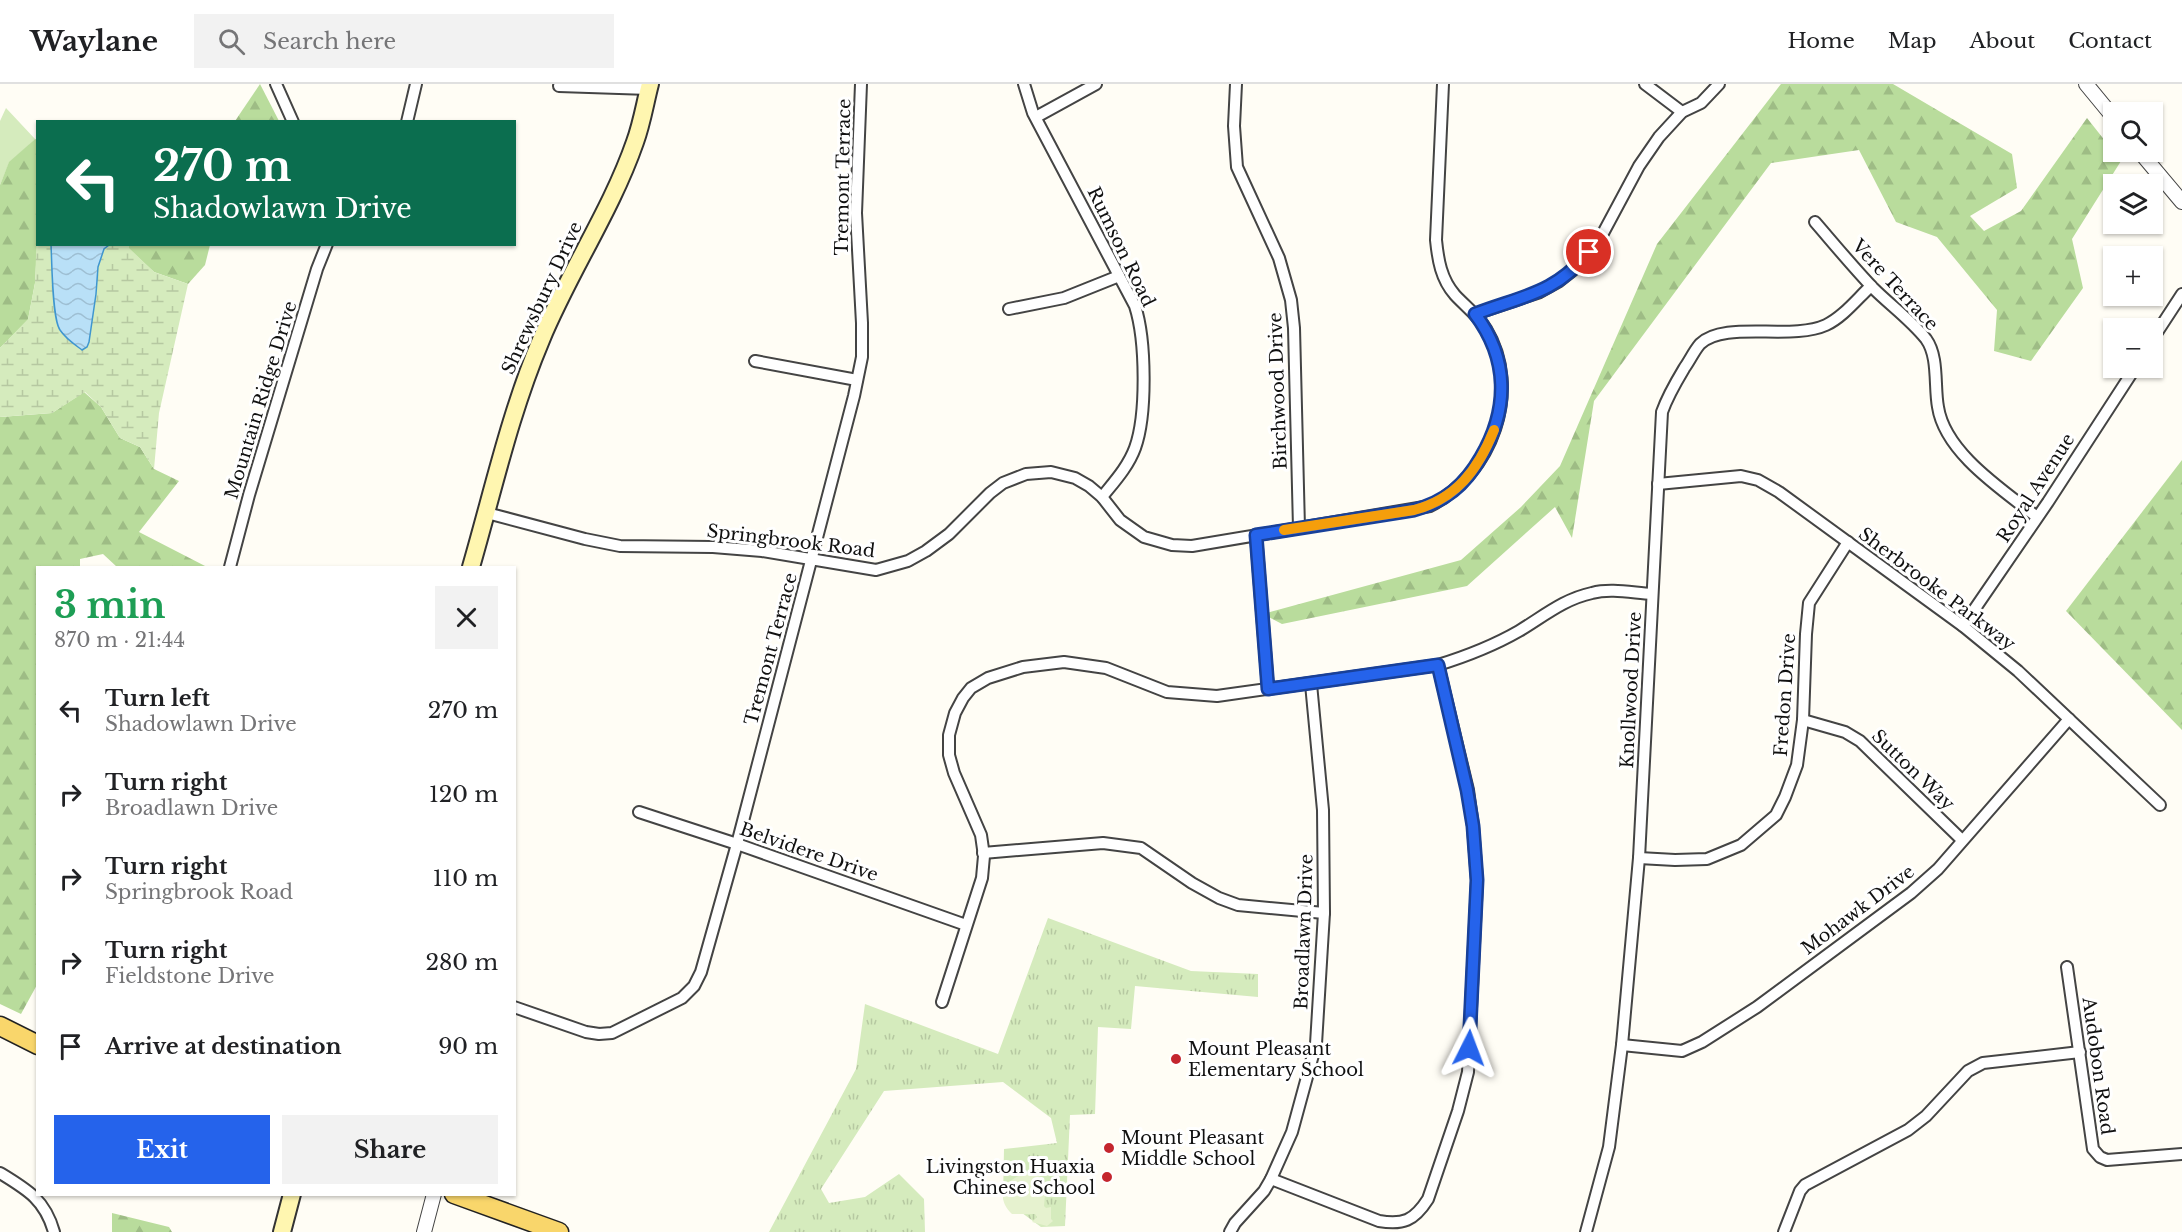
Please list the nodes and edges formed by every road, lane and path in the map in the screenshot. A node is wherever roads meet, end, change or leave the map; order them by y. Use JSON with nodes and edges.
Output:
{"nodes":[{"id":1,"x":276,"y":84,"type":"edge"},
{"id":2,"x":416,"y":84,"type":"edge"},
{"id":3,"x":861,"y":84,"type":"edge"},
{"id":4,"x":1024,"y":84,"type":"edge"},
{"id":5,"x":1096,"y":84,"type":"edge"},
{"id":6,"x":1236,"y":84,"type":"edge"},
{"id":7,"x":1443,"y":84,"type":"edge"},
{"id":8,"x":1645,"y":84,"type":"edge"},
{"id":9,"x":1719,"y":84,"type":"edge"},
{"id":10,"x":2086,"y":84,"type":"edge"},
{"id":11,"x":559,"y":86,"type":"dead end"},
{"id":12,"x":649,"y":87,"type":"edge"},
{"id":13,"x":2103,"y":105,"type":"edge"},
{"id":14,"x":1682,"y":112,"type":"junction"},
{"id":15,"x":1036,"y":117,"type":"junction"},
{"id":16,"x":292,"y":120,"type":"edge"},
{"id":17,"x":407,"y":120,"type":"edge"},
{"id":18,"x":2148,"y":162,"type":"edge"},
{"id":19,"x":2182,"y":202,"type":"edge"},
{"id":20,"x":1815,"y":222,"type":"dead end"},
{"id":21,"x":326,"y":246,"type":"edge"},
{"id":22,"x":1119,"y":276,"type":"junction"},
{"id":23,"x":1871,"y":286,"type":"junction"},
{"id":24,"x":2182,"y":294,"type":"edge"},
{"id":25,"x":1009,"y":309,"type":"dead end"},
{"id":26,"x":1475,"y":314,"type":"junction"},
{"id":27,"x":2163,"y":323,"type":"edge"},
{"id":28,"x":755,"y":361,"type":"dead end"},
{"id":29,"x":2128,"y":378,"type":"edge"},
{"id":30,"x":857,"y":380,"type":"junction"},
{"id":31,"x":1658,"y":484,"type":"junction"},
{"id":32,"x":1101,"y":497,"type":"junction"},
{"id":33,"x":487,"y":513,"type":"junction"},
{"id":34,"x":2037,"y":517,"type":"junction"},
{"id":35,"x":1299,"y":528,"type":"junction"},
{"id":36,"x":1256,"y":535,"type":"junction"},
{"id":37,"x":1848,"y":542,"type":"junction"},
{"id":38,"x":812,"y":558,"type":"junction"},
{"id":39,"x":230,"y":566,"type":"edge"},
{"id":40,"x":471,"y":566,"type":"edge"},
{"id":41,"x":1652,"y":594,"type":"junction"},
{"id":42,"x":1963,"y":626,"type":"junction"},
{"id":43,"x":1438,"y":665,"type":"junction"},
{"id":44,"x":1311,"y":684,"type":"junction"},
{"id":45,"x":1268,"y":689,"type":"junction"},
{"id":46,"x":2069,"y":719,"type":"junction"},
{"id":47,"x":1803,"y":720,"type":"junction"},
{"id":48,"x":2160,"y":805,"type":"dead end"},
{"id":49,"x":639,"y":812,"type":"dead end"},
{"id":50,"x":1962,"y":840,"type":"junction"},
{"id":51,"x":737,"y":844,"type":"junction"},
{"id":52,"x":983,"y":853,"type":"junction"},
{"id":53,"x":1639,"y":858,"type":"junction"},
{"id":54,"x":1324,"y":913,"type":"junction"},
{"id":55,"x":966,"y":925,"type":"junction"},
{"id":56,"x":2067,"y":966,"type":"dead end"},
{"id":57,"x":942,"y":1002,"type":"dead end"},
{"id":58,"x":516,"y":1008,"type":"edge"},
{"id":59,"x":0,"y":1026,"type":"edge"},
{"id":60,"x":36,"y":1044,"type":"edge"},
{"id":61,"x":1622,"y":1045,"type":"junction"},
{"id":62,"x":2080,"y":1052,"type":"junction"},
{"id":63,"x":2182,"y":1154,"type":"edge"},
{"id":64,"x":0,"y":1173,"type":"edge"},
{"id":65,"x":1271,"y":1179,"type":"junction"},
{"id":66,"x":291,"y":1196,"type":"edge"},
{"id":67,"x":433,"y":1196,"type":"edge"},
{"id":68,"x":460,"y":1196,"type":"edge"},
{"id":69,"x":54,"y":1232,"type":"edge"},
{"id":70,"x":282,"y":1232,"type":"edge"},
{"id":71,"x":424,"y":1232,"type":"edge"},
{"id":72,"x":559,"y":1232,"type":"edge"},
{"id":73,"x":1230,"y":1232,"type":"edge"},
{"id":74,"x":1586,"y":1232,"type":"edge"},
{"id":75,"x":1784,"y":1232,"type":"edge"}],
"edges":[{"from":1,"to":16,"type":"street"},
{"from":2,"to":17,"type":"street"},
{"from":3,"to":30,"type":"street","name":"Tremont Terrace"},
{"from":4,"to":15,"type":"street","name":"Rumson Road"},
{"from":5,"to":15,"type":"street"},
{"from":6,"to":35,"type":"street","name":"Birchwood Drive"},
{"from":7,"to":26,"type":"street","name":"Springbrook Road"},
{"from":8,"to":14,"type":"street"},
{"from":9,"to":14,"type":"street"},
{"from":10,"to":13,"type":"street"},
{"from":11,"to":12,"type":"street"},
{"from":12,"to":33,"type":"main road","name":"Shrewsbury Drive"},
{"from":14,"to":26,"type":"street"},
{"from":15,"to":22,"type":"street","name":"Rumson Road"},
{"from":18,"to":19,"type":"street"},
{"from":20,"to":23,"type":"street","name":"Vere Terrace"},
{"from":21,"to":39,"type":"street","name":"Mountain Ridge Drive"},
{"from":22,"to":25,"type":"street"},
{"from":22,"to":32,"type":"street","name":"Rumson Road"},
{"from":23,"to":31,"type":"street","name":"Knollwood Drive"},
{"from":23,"to":34,"type":"street","name":"Vere Terrace"},
{"from":24,"to":27,"type":"street"},
{"from":26,"to":35,"type":"street","name":"Springbrook Road"},
{"from":28,"to":30,"type":"street"},
{"from":29,"to":34,"type":"street","name":"Royal Avenue"},
{"from":30,"to":38,"type":"street","name":"Tremont Terrace"},
{"from":31,"to":37,"type":"street","name":"Sherbrooke Parkway"},
{"from":31,"to":41,"type":"street","name":"Knollwood Drive"},
{"from":32,"to":36,"type":"street","name":"Springbrook Road"},
{"from":32,"to":38,"type":"street","name":"Springbrook Road"},
{"from":33,"to":38,"type":"street","name":"Springbrook Road"},
{"from":33,"to":40,"type":"main road","name":"Shrewsbury Drive"},
{"from":34,"to":42,"type":"street","name":"Royal Avenue"},
{"from":35,"to":36,"type":"street","name":"Springbrook Road"},
{"from":36,"to":45,"type":"street"},
{"from":37,"to":42,"type":"street","name":"Sherbrooke Parkway"},
{"from":37,"to":47,"type":"street","name":"Fredon Drive"},
{"from":38,"to":51,"type":"street","name":"Tremont Terrace"},
{"from":41,"to":43,"type":"street"},
{"from":41,"to":53,"type":"street","name":"Knollwood Drive"},
{"from":42,"to":46,"type":"street","name":"Sherbrooke Parkway"},
{"from":43,"to":44,"type":"street"},
{"from":43,"to":65,"type":"street"},
{"from":44,"to":45,"type":"street"},
{"from":44,"to":54,"type":"street","name":"Broadlawn Drive"},
{"from":45,"to":52,"type":"street"},
{"from":46,"to":48,"type":"street","name":"Sherbrooke Parkway"},
{"from":46,"to":50,"type":"street","name":"Mohawk Drive"},
{"from":47,"to":50,"type":"street","name":"Sutton Way"},
{"from":47,"to":53,"type":"street","name":"Fredon Drive"},
{"from":49,"to":51,"type":"street","name":"Belvidere Drive"},
{"from":50,"to":61,"type":"street","name":"Mohawk Drive"},
{"from":51,"to":55,"type":"street","name":"Belvidere Drive"},
{"from":51,"to":58,"type":"street","name":"Tremont Terrace"},
{"from":52,"to":54,"type":"street"},
{"from":52,"to":55,"type":"street"},
{"from":53,"to":61,"type":"street","name":"Knollwood Drive"},
{"from":54,"to":65,"type":"street","name":"Broadlawn Drive"},
{"from":55,"to":57,"type":"street"},
{"from":56,"to":62,"type":"street","name":"Audobon Road"},
{"from":59,"to":60,"type":"main road"},
{"from":61,"to":74,"type":"street","name":"Knollwood Drive"},
{"from":62,"to":63,"type":"street","name":"Audobon Road"},
{"from":62,"to":75,"type":"street"},
{"from":64,"to":69,"type":"street"},
{"from":65,"to":73,"type":"street","name":"Broadlawn Drive"},
{"from":66,"to":70,"type":"main road"},
{"from":67,"to":71,"type":"street"},
{"from":68,"to":72,"type":"main road"}]}
